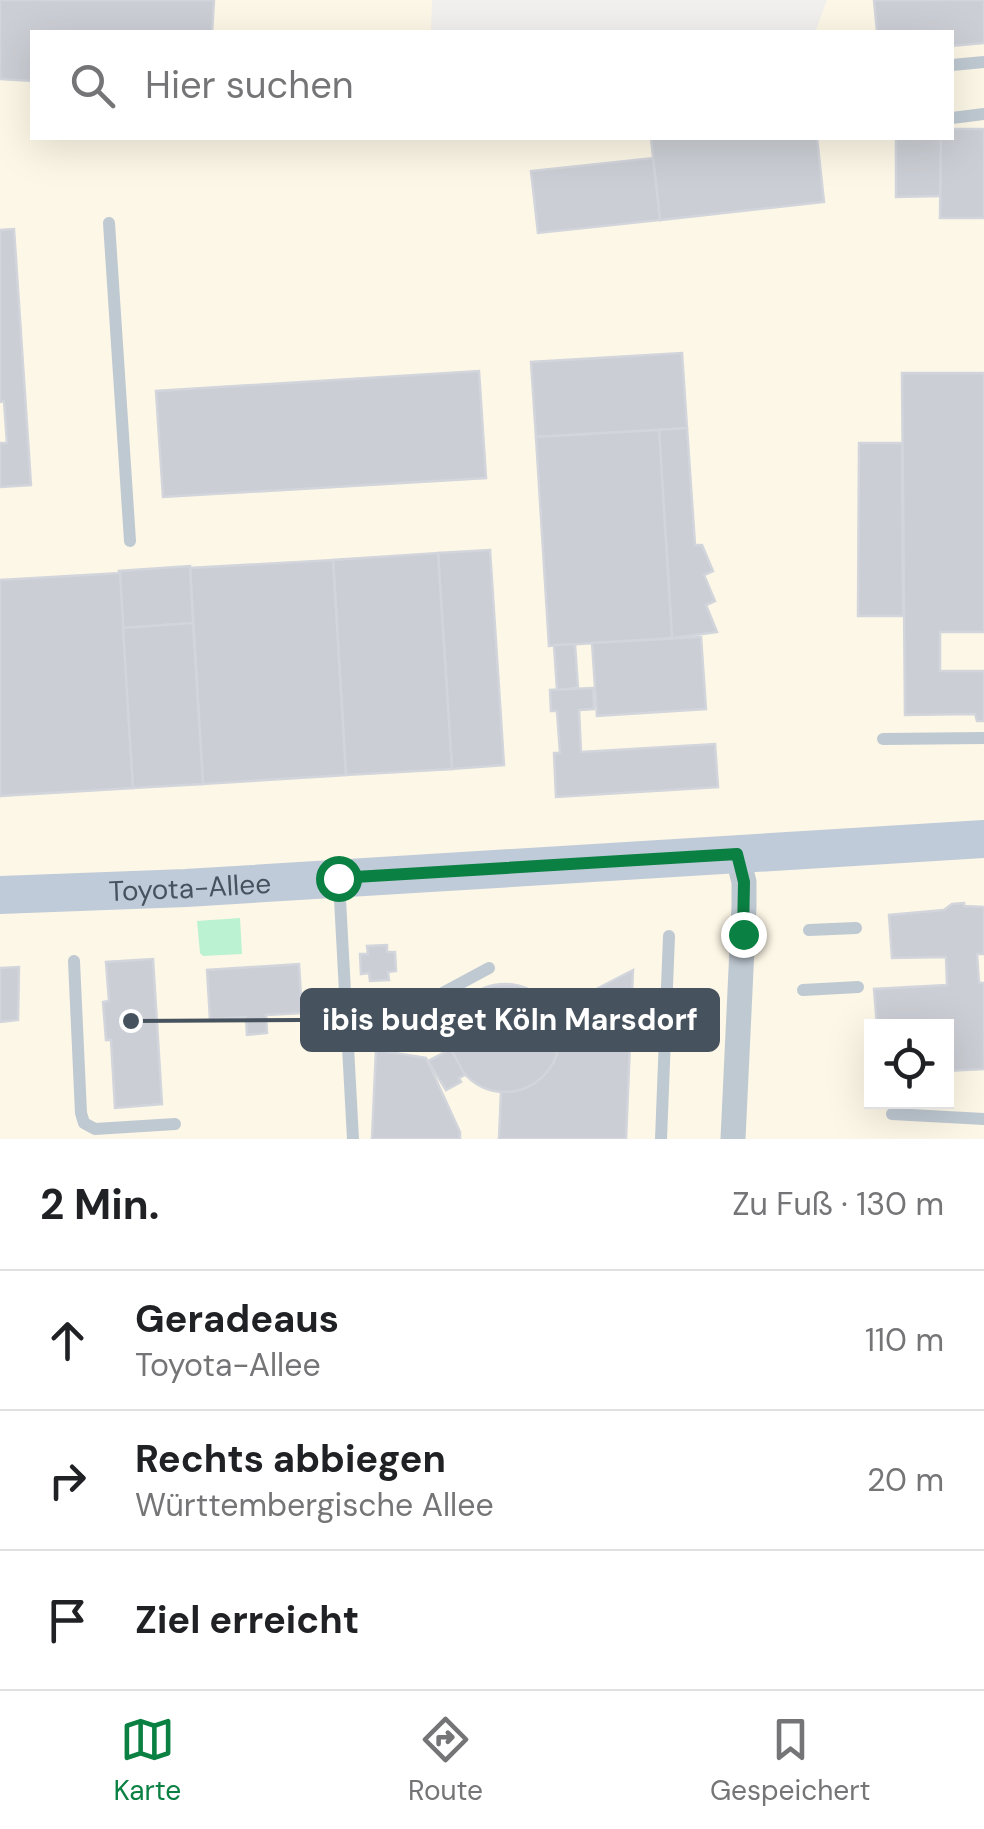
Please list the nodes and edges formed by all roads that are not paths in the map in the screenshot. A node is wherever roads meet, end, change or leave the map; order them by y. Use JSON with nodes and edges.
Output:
{"nodes":[{"id":1,"x":984,"y":62,"type":"edge"},
{"id":2,"x":954,"y":65,"type":"edge"},
{"id":3,"x":984,"y":114,"type":"edge"},
{"id":4,"x":954,"y":118,"type":"edge"},
{"id":5,"x":110,"y":222,"type":"dead end"},
{"id":6,"x":130,"y":541,"type":"dead end"},
{"id":7,"x":883,"y":738,"type":"dead end"},
{"id":8,"x":984,"y":738,"type":"edge"},
{"id":9,"x":982,"y":838,"type":"edge"},
{"id":10,"x":737,"y":854,"type":"junction"},
{"id":11,"x":338,"y":878,"type":"junction"},
{"id":12,"x":0,"y":895,"type":"edge"},
{"id":13,"x":856,"y":928,"type":"dead end"},
{"id":14,"x":808,"y":930,"type":"dead end"},
{"id":15,"x":669,"y":936,"type":"dead end"},
{"id":16,"x":74,"y":961,"type":"dead end"},
{"id":17,"x":490,"y":968,"type":"dead end"},
{"id":18,"x":858,"y":987,"type":"dead end"},
{"id":19,"x":803,"y":990,"type":"dead end"},
{"id":20,"x":348,"y":1044,"type":"junction"},
{"id":21,"x":892,"y":1114,"type":"dead end"},
{"id":22,"x":984,"y":1118,"type":"edge"},
{"id":23,"x":175,"y":1124,"type":"dead end"},
{"id":24,"x":352,"y":1139,"type":"edge"},
{"id":25,"x":661,"y":1139,"type":"edge"},
{"id":26,"x":732,"y":1139,"type":"edge"}],
"edges":[{"from":1,"to":2,"type":"lane"},
{"from":3,"to":4,"type":"lane"},
{"from":5,"to":6,"type":"lane"},
{"from":7,"to":8,"type":"lane"},
{"from":9,"to":10,"type":"street","name":"Toyota-Allee"},
{"from":10,"to":11,"type":"street","name":"Toyota-Allee"},
{"from":10,"to":26,"type":"street"},
{"from":11,"to":12,"type":"street","name":"Toyota-Allee"},
{"from":11,"to":20,"type":"lane"},
{"from":13,"to":14,"type":"lane"},
{"from":15,"to":25,"type":"lane"},
{"from":16,"to":23,"type":"lane"},
{"from":17,"to":20,"type":"lane"},
{"from":18,"to":19,"type":"lane"},
{"from":20,"to":24,"type":"lane"},
{"from":21,"to":22,"type":"lane"}]}
